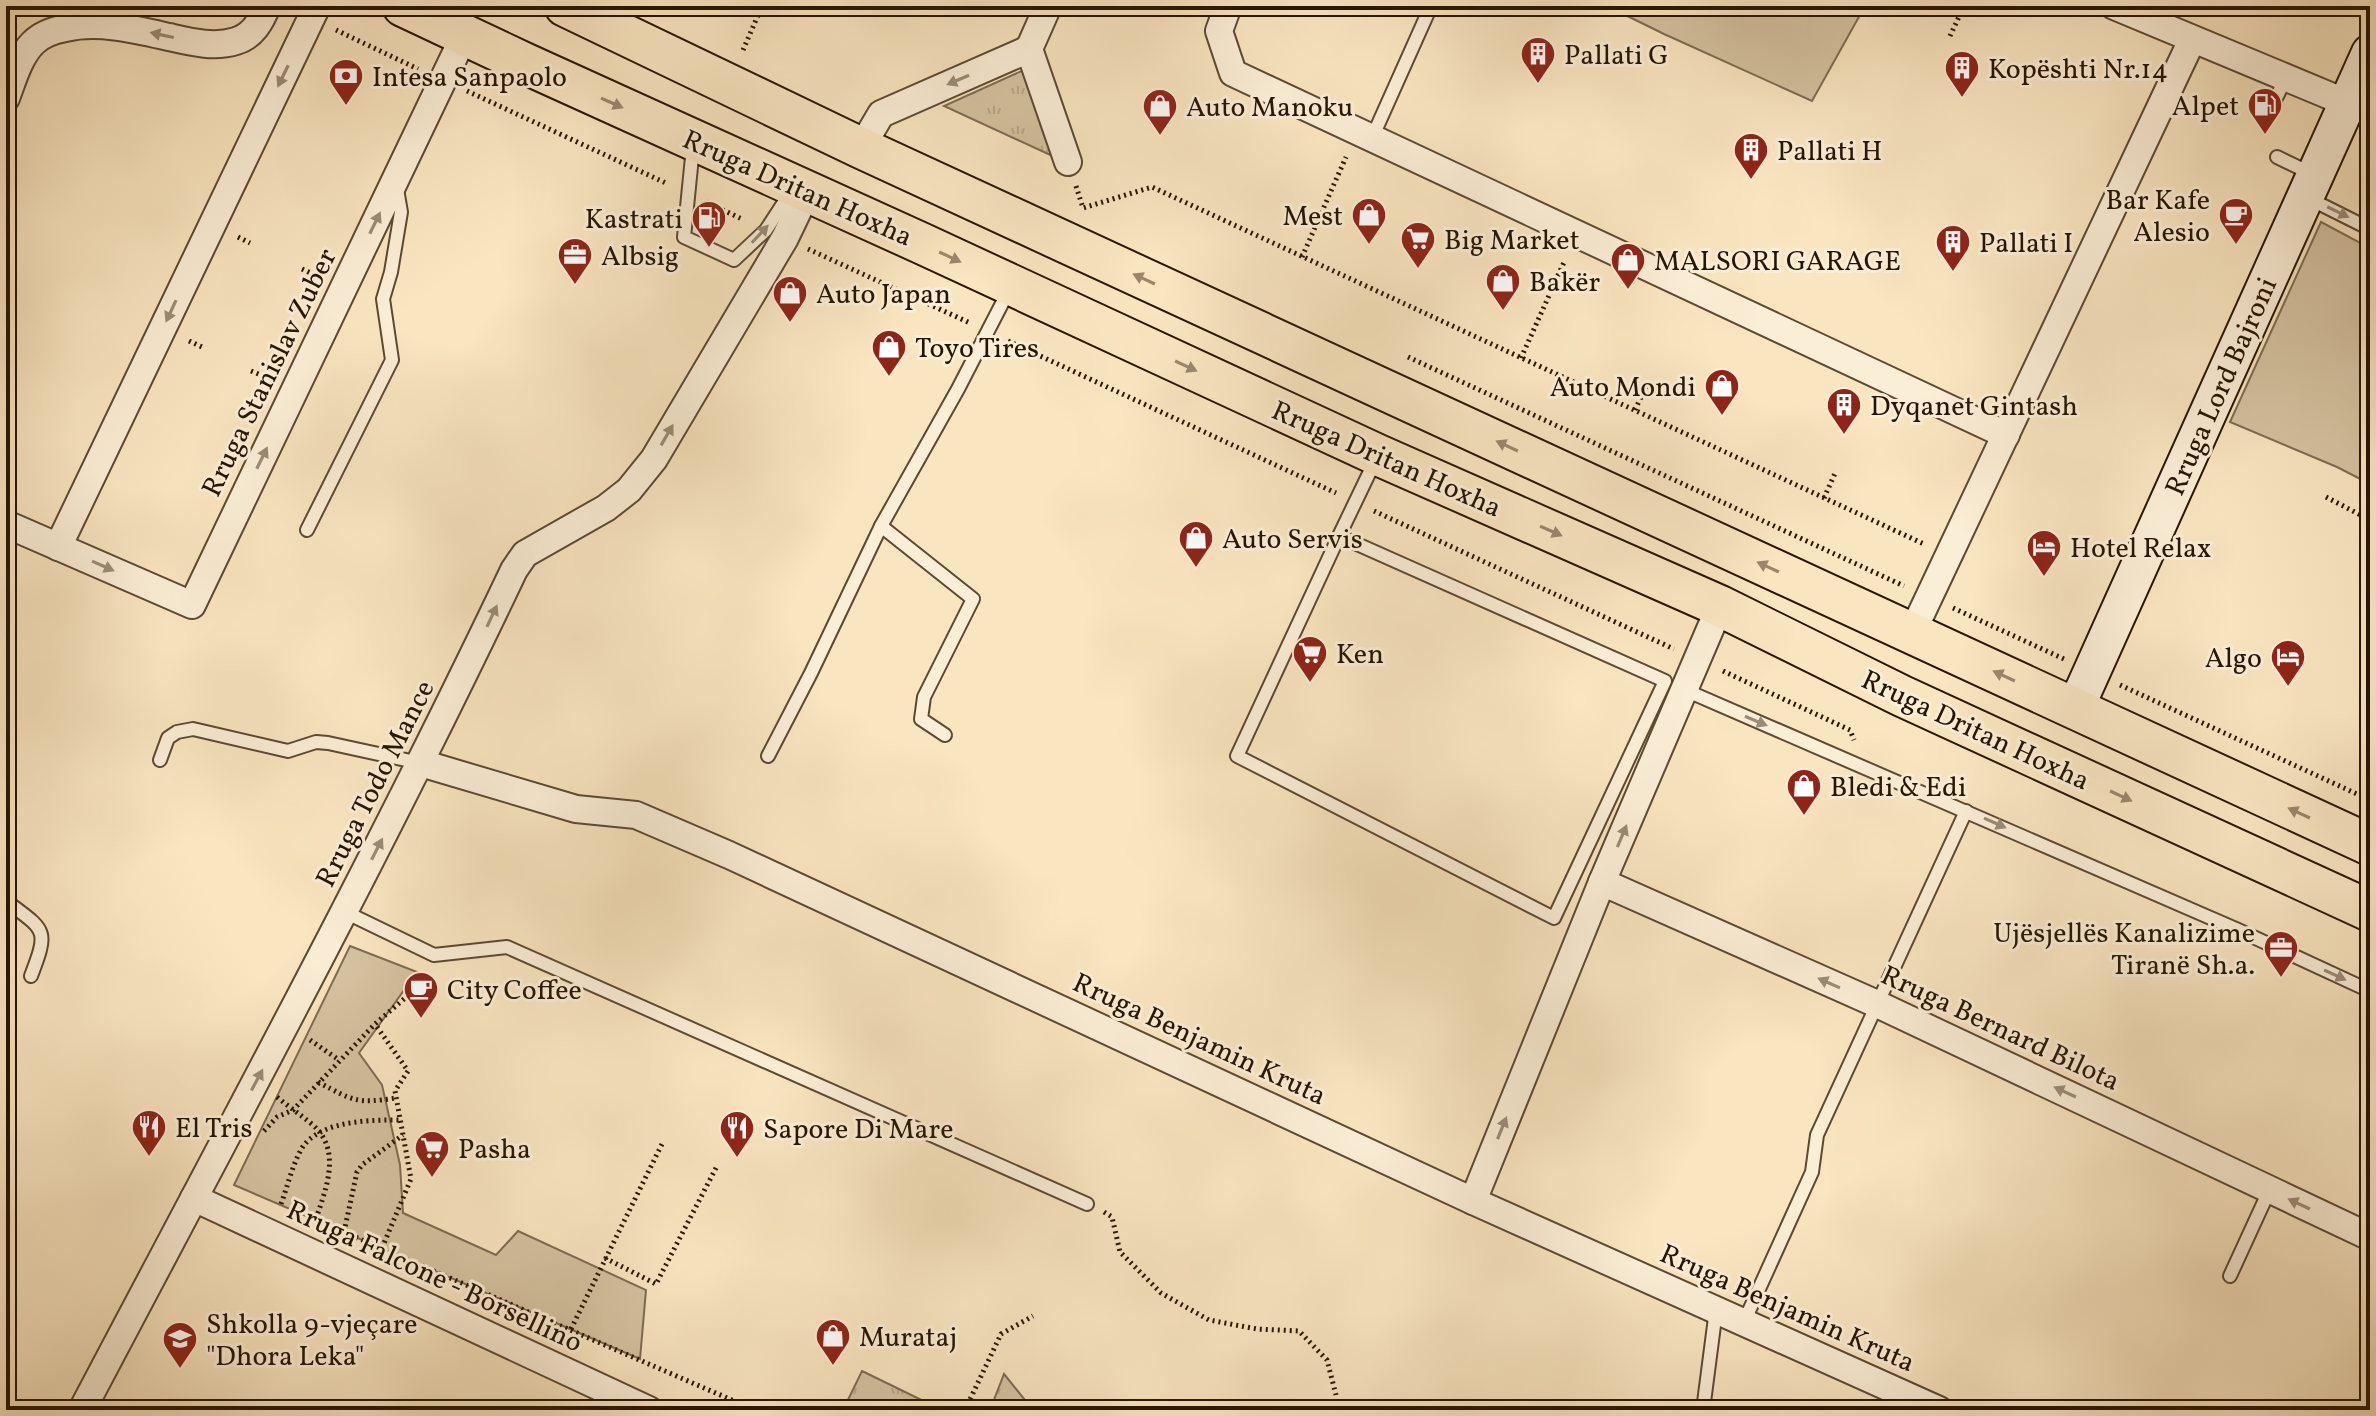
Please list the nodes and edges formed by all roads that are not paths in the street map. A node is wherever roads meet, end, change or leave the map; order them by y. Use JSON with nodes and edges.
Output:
{"nodes":[{"id":1,"x":267,"y":6,"type":"edge"},
{"id":2,"x":403,"y":6,"type":"edge"},
{"id":3,"x":565,"y":6,"type":"edge"},
{"id":4,"x":1048,"y":6,"type":"edge"},
{"id":5,"x":1228,"y":6,"type":"edge"},
{"id":6,"x":1431,"y":6,"type":"edge"},
{"id":7,"x":2114,"y":6,"type":"edge"},
{"id":8,"x":314,"y":12,"type":"edge"},
{"id":9,"x":465,"y":34,"type":"junction"},
{"id":10,"x":2192,"y":40,"type":"junction"},
{"id":11,"x":1029,"y":49,"type":"junction"},
{"id":12,"x":2370,"y":53,"type":"edge"},
{"id":13,"x":2286,"y":78,"type":"junction"},
{"id":14,"x":6,"y":98,"type":"edge"},
{"id":15,"x":2347,"y":103,"type":"junction"},
{"id":16,"x":2271,"y":108,"type":"dead end"},
{"id":17,"x":1365,"y":134,"type":"junction"},
{"id":18,"x":693,"y":140,"type":"junction"},
{"id":19,"x":861,"y":148,"type":"junction"},
{"id":20,"x":2277,"y":157,"type":"dead end"},
{"id":21,"x":1068,"y":162,"type":"dead end"},
{"id":22,"x":395,"y":180,"type":"junction"},
{"id":23,"x":2310,"y":186,"type":"junction"},
{"id":24,"x":800,"y":189,"type":"junction"},
{"id":25,"x":2370,"y":229,"type":"edge"},
{"id":26,"x":776,"y":234,"type":"junction"},
{"id":27,"x":1011,"y":285,"type":"junction"},
{"id":28,"x":2006,"y":435,"type":"junction"},
{"id":29,"x":1378,"y":455,"type":"junction"},
{"id":30,"x":6,"y":524,"type":"edge"},
{"id":31,"x":881,"y":526,"type":"junction"},
{"id":32,"x":307,"y":530,"type":"dead end"},
{"id":33,"x":1339,"y":536,"type":"junction"},
{"id":34,"x":58,"y":547,"type":"junction"},
{"id":35,"x":1720,"y":606,"type":"junction"},
{"id":36,"x":1912,"y":633,"type":"junction"},
{"id":37,"x":1685,"y":690,"type":"junction"},
{"id":38,"x":2075,"y":709,"type":"junction"},
{"id":39,"x":945,"y":735,"type":"dead end"},
{"id":40,"x":768,"y":756,"type":"dead end"},
{"id":41,"x":160,"y":760,"type":"dead end"},
{"id":42,"x":421,"y":763,"type":"junction"},
{"id":43,"x":2050,"y":764,"type":"junction"},
{"id":44,"x":1966,"y":811,"type":"junction"},
{"id":45,"x":2370,"y":845,"type":"edge"},
{"id":46,"x":1602,"y":882,"type":"junction"},
{"id":47,"x":6,"y":901,"type":"edge"},
{"id":48,"x":2370,"y":911,"type":"edge"},
{"id":49,"x":345,"y":912,"type":"junction"},
{"id":50,"x":31,"y":976,"type":"dead end"},
{"id":51,"x":2370,"y":991,"type":"edge"},
{"id":52,"x":1877,"y":1004,"type":"junction"},
{"id":53,"x":2269,"y":1191,"type":"junction"},
{"id":54,"x":194,"y":1198,"type":"junction"},
{"id":55,"x":1473,"y":1201,"type":"junction"},
{"id":56,"x":1087,"y":1204,"type":"road end"},
{"id":57,"x":2370,"y":1237,"type":"edge"},
{"id":58,"x":2230,"y":1276,"type":"dead end"},
{"id":59,"x":1716,"y":1310,"type":"junction"},
{"id":60,"x":1744,"y":1322,"type":"junction"},
{"id":61,"x":82,"y":1410,"type":"edge"},
{"id":62,"x":649,"y":1410,"type":"edge"},
{"id":63,"x":1703,"y":1410,"type":"edge"},
{"id":64,"x":1939,"y":1410,"type":"edge"}],
"edges":[{"from":1,"to":14,"type":"street","one_way":true},
{"from":2,"to":9,"type":"main road","name":"Rruga Dritan Hoxha"},
{"from":3,"to":19,"type":"main road"},
{"from":4,"to":11,"type":"street"},
{"from":5,"to":17,"type":"street"},
{"from":6,"to":17,"type":"lane"},
{"from":7,"to":10,"type":"street"},
{"from":8,"to":34,"type":"street","one_way":true},
{"from":9,"to":18,"type":"main road","name":"Rruga Dritan Hoxha","one_way":true},
{"from":9,"to":22,"type":"street","name":"Rruga Stanislav Zuber"},
{"from":10,"to":13,"type":"street"},
{"from":10,"to":28,"type":"street"},
{"from":11,"to":19,"type":"street","one_way":true},
{"from":11,"to":21,"type":"street"},
{"from":12,"to":15,"type":"main road","name":"Rruga Lord Bajroni"},
{"from":13,"to":15,"type":"street"},
{"from":13,"to":16,"type":"lane"},
{"from":15,"to":23,"type":"main road","name":"Rruga Lord Bajroni"},
{"from":17,"to":28,"type":"street"},
{"from":18,"to":24,"type":"main road","name":"Rruga Dritan Hoxha"},
{"from":18,"to":26,"type":"lane","one_way":true},
{"from":36,"to":19,"type":"main road","one_way":true},
{"from":20,"to":23,"type":"lane"},
{"from":22,"to":32,"type":"lane"},
{"from":34,"to":22,"type":"street","name":"Rruga Stanislav Zuber","one_way":true},
{"from":23,"to":25,"type":"lane","one_way":true},
{"from":23,"to":38,"type":"main road","name":"Rruga Lord Bajroni"},
{"from":24,"to":26,"type":"street","name":"Rruga Todo Mance"},
{"from":24,"to":27,"type":"main road","name":"Rruga Dritan Hoxha","one_way":true},
{"from":42,"to":26,"type":"street","name":"Rruga Todo Mance","one_way":true},
{"from":27,"to":29,"type":"main road","name":"Rruga Dritan Hoxha","one_way":true},
{"from":27,"to":31,"type":"lane"},
{"from":28,"to":36,"type":"street"},
{"from":29,"to":33,"type":"lane"},
{"from":29,"to":35,"type":"main road","name":"Rruga Dritan Hoxha","one_way":true},
{"from":30,"to":34,"type":"street","name":"Rruga Stanislav Zuber"},
{"from":31,"to":39,"type":"lane"},
{"from":31,"to":40,"type":"lane"},
{"from":33,"to":33,"type":"lane"},
{"from":35,"to":37,"type":"street"},
{"from":35,"to":43,"type":"main road","name":"Rruga Dritan Hoxha"},
{"from":38,"to":36,"type":"main road","one_way":true},
{"from":37,"to":44,"type":"lane","one_way":true},
{"from":46,"to":37,"type":"street","one_way":true},
{"from":38,"to":43,"type":"main road","name":"Rruga Lord Bajroni"},
{"from":45,"to":38,"type":"main road","one_way":true},
{"from":41,"to":42,"type":"lane"},
{"from":49,"to":42,"type":"street","name":"Rruga Todo Mance","one_way":true},
{"from":42,"to":55,"type":"street","name":"Rruga Benjamin Kruta"},
{"from":43,"to":48,"type":"main road","name":"Rruga Dritan Hoxha","one_way":true},
{"from":44,"to":51,"type":"lane","one_way":true},
{"from":44,"to":52,"type":"lane"},
{"from":52,"to":46,"type":"street","name":"Rruga Bernard Bilota","one_way":true},
{"from":55,"to":46,"type":"street","one_way":true},
{"from":47,"to":50,"type":"lane"},
{"from":54,"to":49,"type":"street","name":"Rruga Todo Mance","one_way":true},
{"from":49,"to":56,"type":"lane"},
{"from":53,"to":52,"type":"street","name":"Rruga Bernard Bilota","one_way":true},
{"from":52,"to":60,"type":"lane"},
{"from":57,"to":53,"type":"street","name":"Rruga Bernard Bilota","one_way":true},
{"from":53,"to":58,"type":"lane"},
{"from":54,"to":61,"type":"street","name":"Rruga Todo Mance"},
{"from":54,"to":62,"type":"street","name":"Rruga Falcone - Borsellino"},
{"from":55,"to":59,"type":"street","name":"Rruga Benjamin Kruta"},
{"from":59,"to":60,"type":"street","name":"Rruga Benjamin Kruta"},
{"from":59,"to":63,"type":"lane"},
{"from":60,"to":64,"type":"street","name":"Rruga Benjamin Kruta"}]}
